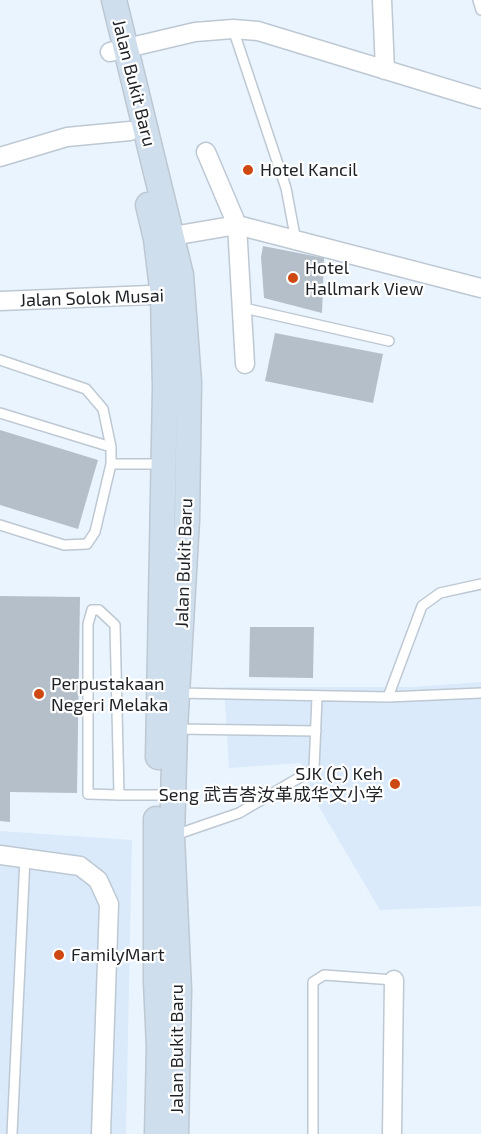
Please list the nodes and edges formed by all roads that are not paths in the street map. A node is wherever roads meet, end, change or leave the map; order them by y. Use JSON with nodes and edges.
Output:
{"nodes":[{"id":1,"x":97,"y":0,"type":"edge"},
{"id":2,"x":114,"y":0,"type":"edge"},
{"id":3,"x":382,"y":0,"type":"edge"},
{"id":4,"x":478,"y":0,"type":"edge"},
{"id":5,"x":481,"y":10,"type":"edge"},
{"id":6,"x":233,"y":29,"type":"junction"},
{"id":7,"x":118,"y":50,"type":"junction"},
{"id":8,"x":385,"y":70,"type":"junction"},
{"id":9,"x":481,"y":99,"type":"edge"},
{"id":10,"x":130,"y":131,"type":"junction"},
{"id":11,"x":206,"y":152,"type":"dead end"},
{"id":12,"x":0,"y":157,"type":"edge"},
{"id":13,"x":237,"y":225,"type":"junction"},
{"id":14,"x":164,"y":237,"type":"junction"},
{"id":15,"x":296,"y":241,"type":"junction"},
{"id":16,"x":481,"y":288,"type":"edge"},
{"id":17,"x":173,"y":294,"type":"junction"},
{"id":18,"x":0,"y":302,"type":"edge"},
{"id":19,"x":244,"y":308,"type":"junction"},
{"id":20,"x":389,"y":341,"type":"dead end"},
{"id":21,"x":0,"y":360,"type":"edge"},
{"id":22,"x":246,"y":364,"type":"dead end"},
{"id":23,"x":0,"y":413,"type":"edge"},
{"id":24,"x":111,"y":447,"type":"junction"},
{"id":25,"x":111,"y":464,"type":"junction"},
{"id":26,"x":176,"y":464,"type":"junction"},
{"id":27,"x":0,"y":525,"type":"edge"},
{"id":28,"x":481,"y":584,"type":"edge"},
{"id":29,"x":178,"y":693,"type":"junction"},
{"id":30,"x":481,"y":693,"type":"edge"},
{"id":31,"x":316,"y":697,"type":"junction"},
{"id":32,"x":388,"y":697,"type":"junction"},
{"id":33,"x":175,"y":729,"type":"junction"},
{"id":34,"x":316,"y":731,"type":"junction"},
{"id":35,"x":119,"y":795,"type":"junction"},
{"id":36,"x":157,"y":795,"type":"junction"},
{"id":37,"x":172,"y":836,"type":"junction"},
{"id":38,"x":0,"y":855,"type":"edge"},
{"id":39,"x":25,"y":858,"type":"junction"},
{"id":40,"x":176,"y":945,"type":"junction"},
{"id":41,"x":394,"y":980,"type":"joint"},
{"id":42,"x":156,"y":982,"type":"junction"},
{"id":43,"x":12,"y":1134,"type":"edge"},
{"id":44,"x":100,"y":1134,"type":"edge"},
{"id":45,"x":149,"y":1134,"type":"edge"},
{"id":46,"x":157,"y":1134,"type":"edge"},
{"id":47,"x":176,"y":1134,"type":"edge"},
{"id":48,"x":189,"y":1134,"type":"edge"},
{"id":49,"x":314,"y":1134,"type":"edge"},
{"id":50,"x":392,"y":1134,"type":"edge"}],
"edges":[{"from":1,"to":7,"type":"main road","name":"Jalan Bukit Baru"},
{"from":2,"to":7,"type":"main road","name":"Jalan Bukit Baru"},
{"from":3,"to":8,"type":"street"},
{"from":4,"to":5,"type":"lane"},
{"from":6,"to":7,"type":"street"},
{"from":6,"to":8,"type":"street"},
{"from":6,"to":15,"type":"lane"},
{"from":7,"to":10,"type":"main road","name":"Jalan Bukit Baru"},
{"from":7,"to":14,"type":"main road","name":"Jalan Bukit Baru"},
{"from":8,"to":9,"type":"street"},
{"from":10,"to":12,"type":"street"},
{"from":10,"to":14,"type":"main road","name":"Jalan Bukit Baru"},
{"from":11,"to":13,"type":"street"},
{"from":13,"to":14,"type":"street"},
{"from":13,"to":15,"type":"street"},
{"from":13,"to":19,"type":"street"},
{"from":14,"to":17,"type":"main road","name":"Jalan Bukit Baru"},
{"from":15,"to":16,"type":"street"},
{"from":17,"to":18,"type":"street","name":"Jalan Solok Musai"},
{"from":17,"to":26,"type":"main road","name":"Jalan Bukit Baru"},
{"from":19,"to":20,"type":"lane"},
{"from":19,"to":22,"type":"street"},
{"from":21,"to":24,"type":"lane"},
{"from":23,"to":24,"type":"lane"},
{"from":24,"to":25,"type":"lane"},
{"from":25,"to":26,"type":"lane"},
{"from":25,"to":27,"type":"lane"},
{"from":26,"to":29,"type":"main road","name":"Jalan Bukit Baru"},
{"from":26,"to":36,"type":"main road","name":"Jalan Bukit Baru"},
{"from":28,"to":32,"type":"lane"},
{"from":29,"to":31,"type":"lane"},
{"from":29,"to":33,"type":"main road","name":"Jalan Bukit Baru"},
{"from":30,"to":32,"type":"lane"},
{"from":31,"to":32,"type":"lane"},
{"from":31,"to":34,"type":"lane"},
{"from":33,"to":34,"type":"lane"},
{"from":33,"to":37,"type":"main road","name":"Jalan Bukit Baru"},
{"from":34,"to":37,"type":"lane"},
{"from":35,"to":35,"type":"lane"},
{"from":35,"to":36,"type":"lane"},
{"from":36,"to":42,"type":"main road","name":"Jalan Bukit Baru"},
{"from":37,"to":40,"type":"main road","name":"Jalan Bukit Baru"},
{"from":38,"to":39,"type":"street"},
{"from":39,"to":43,"type":"lane"},
{"from":39,"to":44,"type":"street"},
{"from":40,"to":47,"type":"main road","name":"Jalan Bukit Baru"},
{"from":40,"to":48,"type":"main road"},
{"from":41,"to":49,"type":"lane"},
{"from":41,"to":50,"type":"street"},
{"from":42,"to":45,"type":"main road"},
{"from":42,"to":46,"type":"main road","name":"Jalan Bukit Baru"}]}
